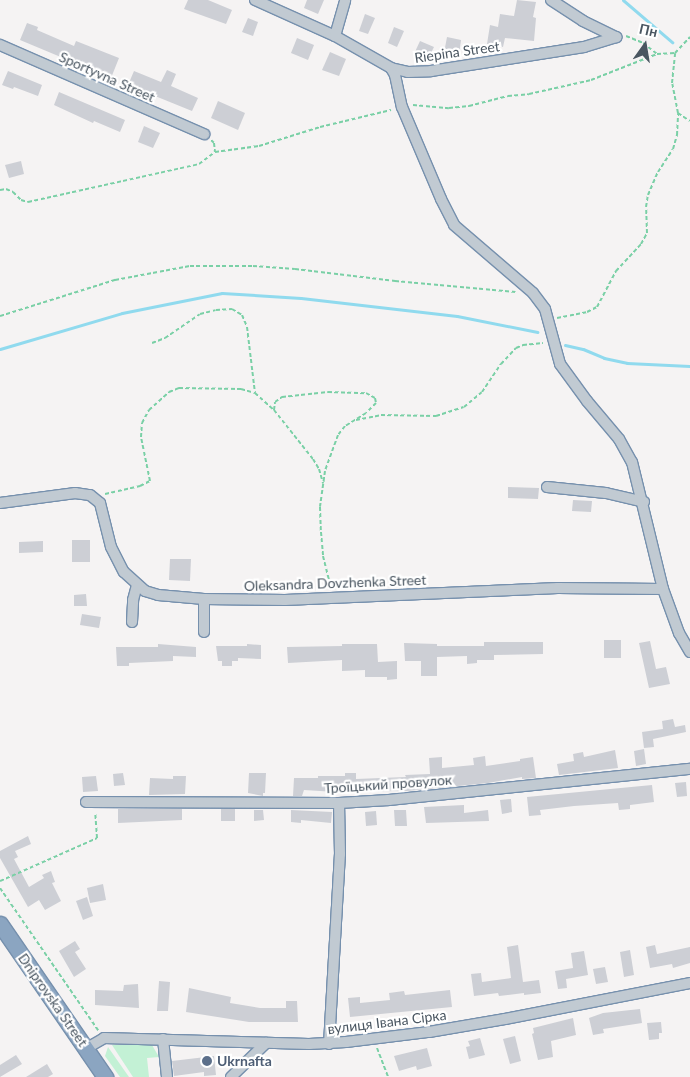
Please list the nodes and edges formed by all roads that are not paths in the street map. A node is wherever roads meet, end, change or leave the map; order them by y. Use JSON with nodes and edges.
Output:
{"nodes":[{"id":1,"x":255,"y":0,"type":"edge"},
{"id":2,"x":345,"y":0,"type":"edge"},
{"id":3,"x":551,"y":0,"type":"edge"},
{"id":4,"x":336,"y":36,"type":"junction"},
{"id":5,"x":0,"y":45,"type":"edge"},
{"id":6,"x":390,"y":68,"type":"junction"},
{"id":7,"x":204,"y":134,"type":"dead end"},
{"id":8,"x":547,"y":487,"type":"dead end"},
{"id":9,"x":644,"y":502,"type":"junction"},
{"id":10,"x":0,"y":503,"type":"edge"},
{"id":11,"x":137,"y":585,"type":"junction"},
{"id":12,"x":664,"y":589,"type":"junction"},
{"id":13,"x":204,"y":600,"type":"junction"},
{"id":14,"x":132,"y":622,"type":"dead end"},
{"id":15,"x":204,"y":632,"type":"dead end"},
{"id":16,"x":690,"y":652,"type":"edge"},
{"id":17,"x":690,"y":769,"type":"edge"},
{"id":18,"x":90,"y":802,"type":"road end"},
{"id":19,"x":339,"y":803,"type":"junction"},
{"id":20,"x":0,"y":924,"type":"edge"},
{"id":21,"x":690,"y":982,"type":"edge"},
{"id":22,"x":163,"y":1039,"type":"junction"},
{"id":23,"x":266,"y":1043,"type":"junction"},
{"id":24,"x":328,"y":1044,"type":"junction"},
{"id":25,"x":86,"y":1048,"type":"junction"},
{"id":26,"x":105,"y":1077,"type":"edge"},
{"id":27,"x":167,"y":1077,"type":"edge"},
{"id":28,"x":231,"y":1077,"type":"edge"}],
"edges":[{"from":1,"to":4,"type":"street","name":"Riepina Street"},
{"from":2,"to":4,"type":"street"},
{"from":3,"to":6,"type":"street","name":"Riepina Street"},
{"from":4,"to":6,"type":"street","name":"Riepina Street"},
{"from":5,"to":7,"type":"street","name":"Sportyvna Street"},
{"from":6,"to":9,"type":"street"},
{"from":8,"to":9,"type":"street"},
{"from":9,"to":12,"type":"street"},
{"from":10,"to":11,"type":"street","name":"Oleksandra Dovzhenka Street"},
{"from":11,"to":13,"type":"street","name":"Oleksandra Dovzhenka Street"},
{"from":11,"to":14,"type":"street"},
{"from":12,"to":13,"type":"street","name":"Oleksandra Dovzhenka Street"},
{"from":12,"to":16,"type":"street"},
{"from":13,"to":15,"type":"street"},
{"from":17,"to":19,"type":"street","name":"Троїцький провулок"},
{"from":18,"to":19,"type":"street","name":"Троїцький провулок"},
{"from":19,"to":24,"type":"street"},
{"from":20,"to":25,"type":"highway","name":"Dniprovska Street"},
{"from":21,"to":24,"type":"street","name":"вулиця Івана Сірка"},
{"from":22,"to":23,"type":"street","name":"вулиця Івана Сірка"},
{"from":22,"to":25,"type":"street","name":"вулиця Івана Сірка"},
{"from":22,"to":27,"type":"street"},
{"from":23,"to":24,"type":"street","name":"вулиця Івана Сірка"},
{"from":23,"to":28,"type":"street"},
{"from":25,"to":26,"type":"highway","name":"Dniprovska Street"}]}
